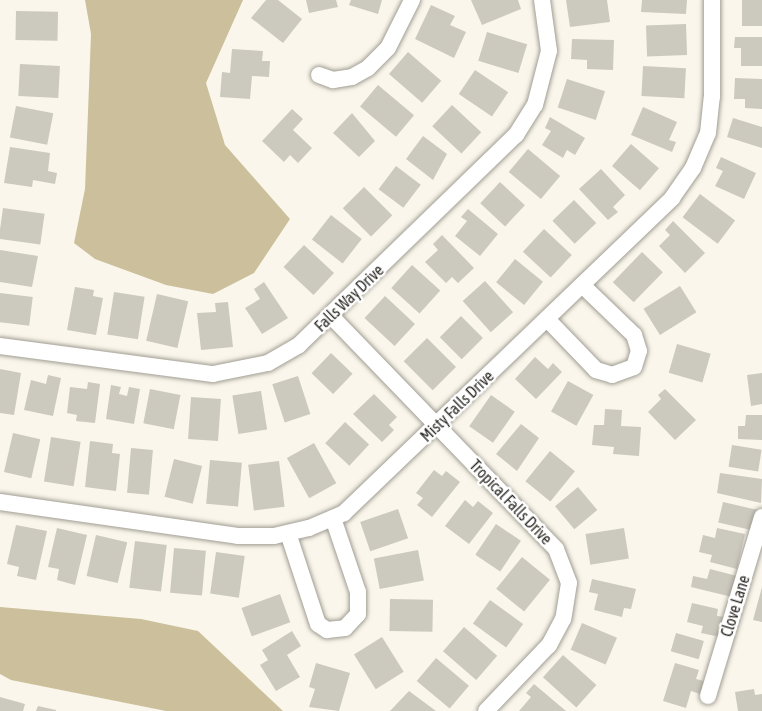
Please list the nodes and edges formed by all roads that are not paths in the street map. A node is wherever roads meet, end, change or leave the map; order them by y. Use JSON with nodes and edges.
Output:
{"nodes":[{"id":1,"x":412,"y":0,"type":"edge"},
{"id":2,"x":542,"y":0,"type":"edge"},
{"id":3,"x":712,"y":0,"type":"edge"},
{"id":4,"x":319,"y":75,"type":"dead end"},
{"id":5,"x":582,"y":285,"type":"junction"},
{"id":6,"x":331,"y":316,"type":"junction"},
{"id":7,"x":547,"y":319,"type":"junction"},
{"id":8,"x":0,"y":346,"type":"edge"},
{"id":9,"x":438,"y":425,"type":"junction"},
{"id":10,"x":0,"y":501,"type":"edge"},
{"id":11,"x":762,"y":517,"type":"edge"},
{"id":12,"x":333,"y":518,"type":"junction"},
{"id":13,"x":288,"y":533,"type":"junction"},
{"id":14,"x":708,"y":696,"type":"dead end"},
{"id":15,"x":486,"y":711,"type":"edge"}],
"edges":[{"from":1,"to":4,"type":"street"},
{"from":2,"to":6,"type":"street","name":"Falls Way Drive"},
{"from":3,"to":5,"type":"street","name":"Misty Falls Drive"},
{"from":5,"to":7,"type":"street","name":"Misty Falls Drive"},
{"from":5,"to":7,"type":"street"},
{"from":6,"to":8,"type":"street","name":"Falls Way Drive"},
{"from":6,"to":9,"type":"street","name":"Tropical Falls Drive"},
{"from":7,"to":9,"type":"street","name":"Misty Falls Drive"},
{"from":9,"to":12,"type":"street","name":"Misty Falls Drive"},
{"from":9,"to":15,"type":"street","name":"Tropical Falls Drive"},
{"from":10,"to":13,"type":"street","name":"Misty Falls Drive"},
{"from":11,"to":14,"type":"street","name":"Clove Lane"},
{"from":12,"to":13,"type":"street","name":"Misty Falls Drive"},
{"from":12,"to":13,"type":"street"}]}
